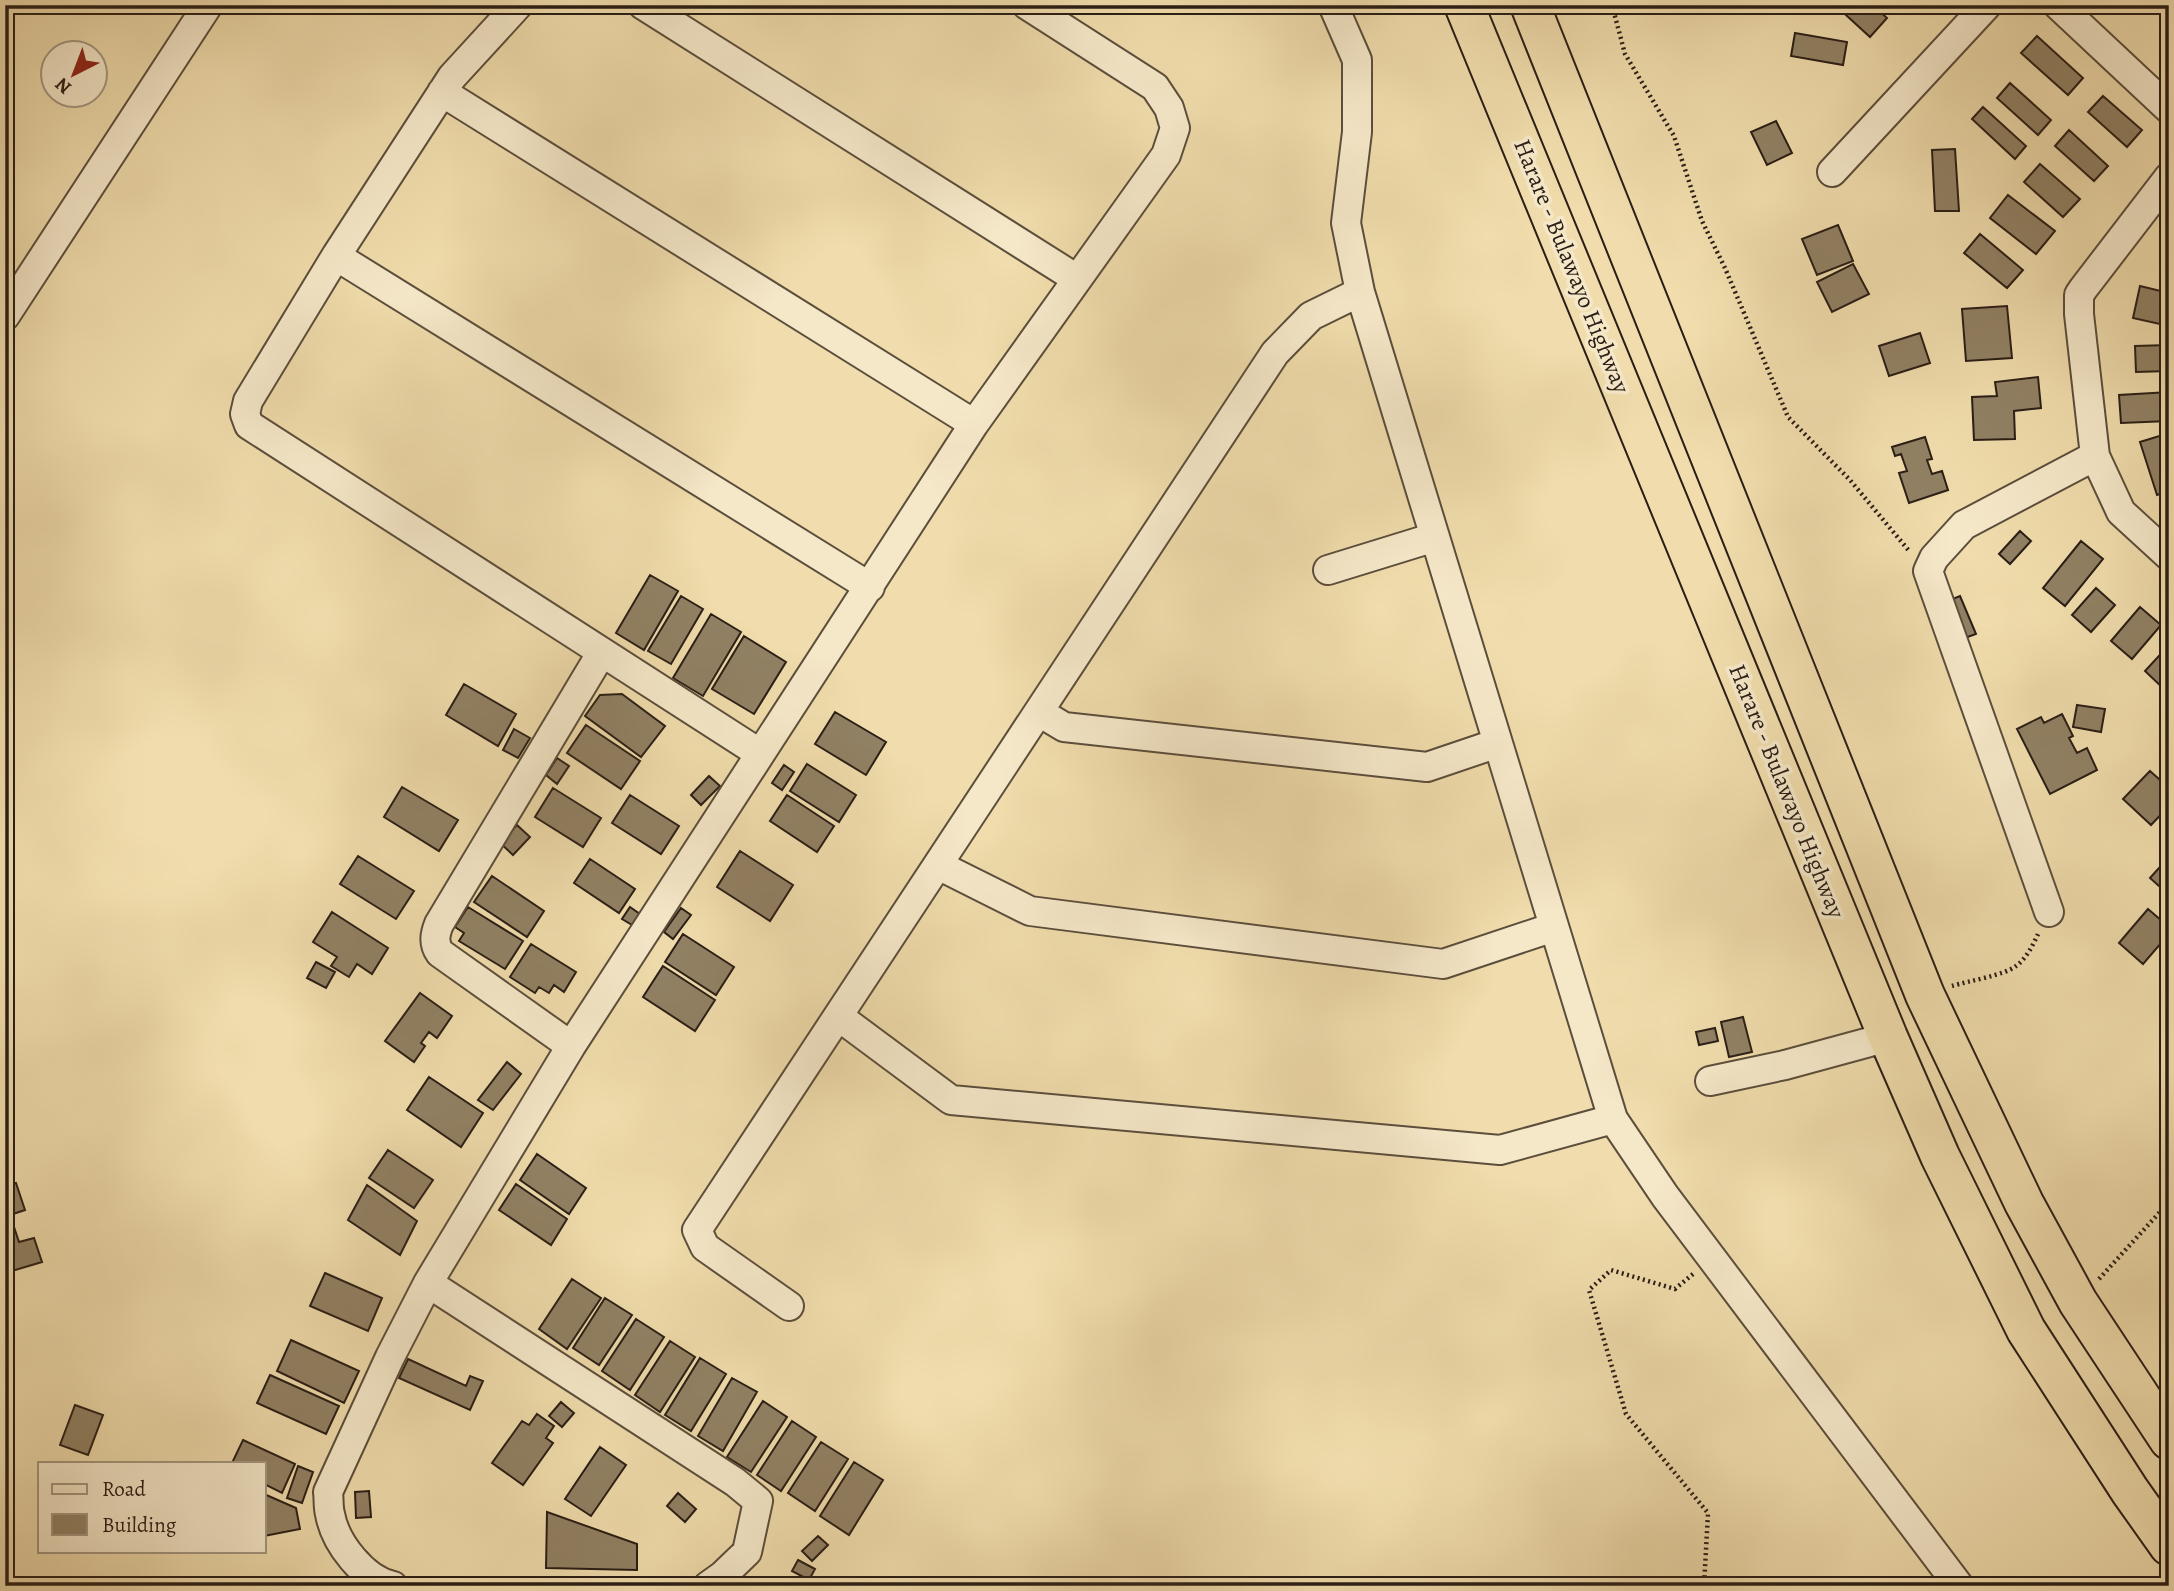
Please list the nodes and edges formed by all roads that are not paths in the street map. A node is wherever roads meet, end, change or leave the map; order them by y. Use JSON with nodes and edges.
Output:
{"nodes":[{"id":1,"x":208,"y":5,"type":"edge"},
{"id":2,"x":518,"y":5,"type":"edge"},
{"id":3,"x":643,"y":5,"type":"edge"},
{"id":4,"x":1027,"y":5,"type":"edge"},
{"id":5,"x":1333,"y":5,"type":"edge"},
{"id":6,"x":1464,"y":5,"type":"edge"},
{"id":7,"x":1530,"y":5,"type":"edge"},
{"id":8,"x":1987,"y":5,"type":"edge"},
{"id":9,"x":2058,"y":5,"type":"edge"},
{"id":10,"x":442,"y":92,"type":"junction"},
{"id":11,"x":2169,"y":109,"type":"edge"},
{"id":12,"x":1832,"y":172,"type":"dead end"},
{"id":13,"x":2169,"y":177,"type":"edge"},
{"id":14,"x":336,"y":256,"type":"junction"},
{"id":15,"x":1077,"y":279,"type":"junction"},
{"id":16,"x":1360,"y":292,"type":"junction"},
{"id":17,"x":5,"y":316,"type":"edge"},
{"id":18,"x":974,"y":424,"type":"junction"},
{"id":19,"x":2095,"y":456,"type":"junction"},
{"id":20,"x":1435,"y":537,"type":"junction"},
{"id":21,"x":2169,"y":556,"type":"edge"},
{"id":22,"x":1328,"y":570,"type":"dead end"},
{"id":23,"x":870,"y":587,"type":"junction"},
{"id":24,"x":603,"y":652,"type":"junction"},
{"id":25,"x":1039,"y":712,"type":"junction"},
{"id":26,"x":1498,"y":743,"type":"junction"},
{"id":27,"x":759,"y":753,"type":"junction"},
{"id":28,"x":938,"y":864,"type":"junction"},
{"id":29,"x":2049,"y":912,"type":"road end"},
{"id":30,"x":1554,"y":927,"type":"junction"},
{"id":31,"x":838,"y":1016,"type":"junction"},
{"id":32,"x":1888,"y":1037,"type":"junction"},
{"id":33,"x":571,"y":1046,"type":"junction"},
{"id":34,"x":1710,"y":1081,"type":"dead end"},
{"id":35,"x":1613,"y":1119,"type":"junction"},
{"id":36,"x":428,"y":1283,"type":"junction"},
{"id":37,"x":789,"y":1306,"type":"dead end"},
{"id":38,"x":2169,"y":1440,"type":"edge"},
{"id":39,"x":2169,"y":1546,"type":"edge"},
{"id":40,"x":393,"y":1586,"type":"edge"},
{"id":41,"x":708,"y":1586,"type":"edge"},
{"id":42,"x":1959,"y":1586,"type":"edge"}],
"edges":[{"from":1,"to":17,"type":"street"},
{"from":2,"to":10,"type":"street"},
{"from":3,"to":15,"type":"street"},
{"from":4,"to":15,"type":"street"},
{"from":5,"to":16,"type":"street"},
{"from":6,"to":32,"type":"highway","name":"Harare - Bulawayo Highway"},
{"from":7,"to":38,"type":"highway"},
{"from":8,"to":12,"type":"street"},
{"from":9,"to":11,"type":"street"},
{"from":10,"to":14,"type":"street"},
{"from":10,"to":18,"type":"street"},
{"from":13,"to":19,"type":"street"},
{"from":14,"to":23,"type":"street"},
{"from":14,"to":24,"type":"street"},
{"from":15,"to":18,"type":"street"},
{"from":16,"to":20,"type":"street"},
{"from":16,"to":25,"type":"street"},
{"from":18,"to":23,"type":"street"},
{"from":19,"to":21,"type":"street"},
{"from":19,"to":29,"type":"street"},
{"from":20,"to":22,"type":"street"},
{"from":20,"to":26,"type":"street"},
{"from":23,"to":27,"type":"street"},
{"from":24,"to":27,"type":"street"},
{"from":24,"to":33,"type":"street"},
{"from":25,"to":26,"type":"street"},
{"from":25,"to":28,"type":"street"},
{"from":26,"to":30,"type":"street"},
{"from":27,"to":33,"type":"street"},
{"from":28,"to":30,"type":"street"},
{"from":28,"to":31,"type":"street"},
{"from":30,"to":35,"type":"street"},
{"from":31,"to":35,"type":"street"},
{"from":31,"to":37,"type":"street"},
{"from":32,"to":34,"type":"street"},
{"from":32,"to":39,"type":"highway","name":"Harare - Bulawayo Highway"},
{"from":33,"to":36,"type":"street"},
{"from":35,"to":42,"type":"street"},
{"from":36,"to":40,"type":"street"},
{"from":36,"to":41,"type":"street"}]}
